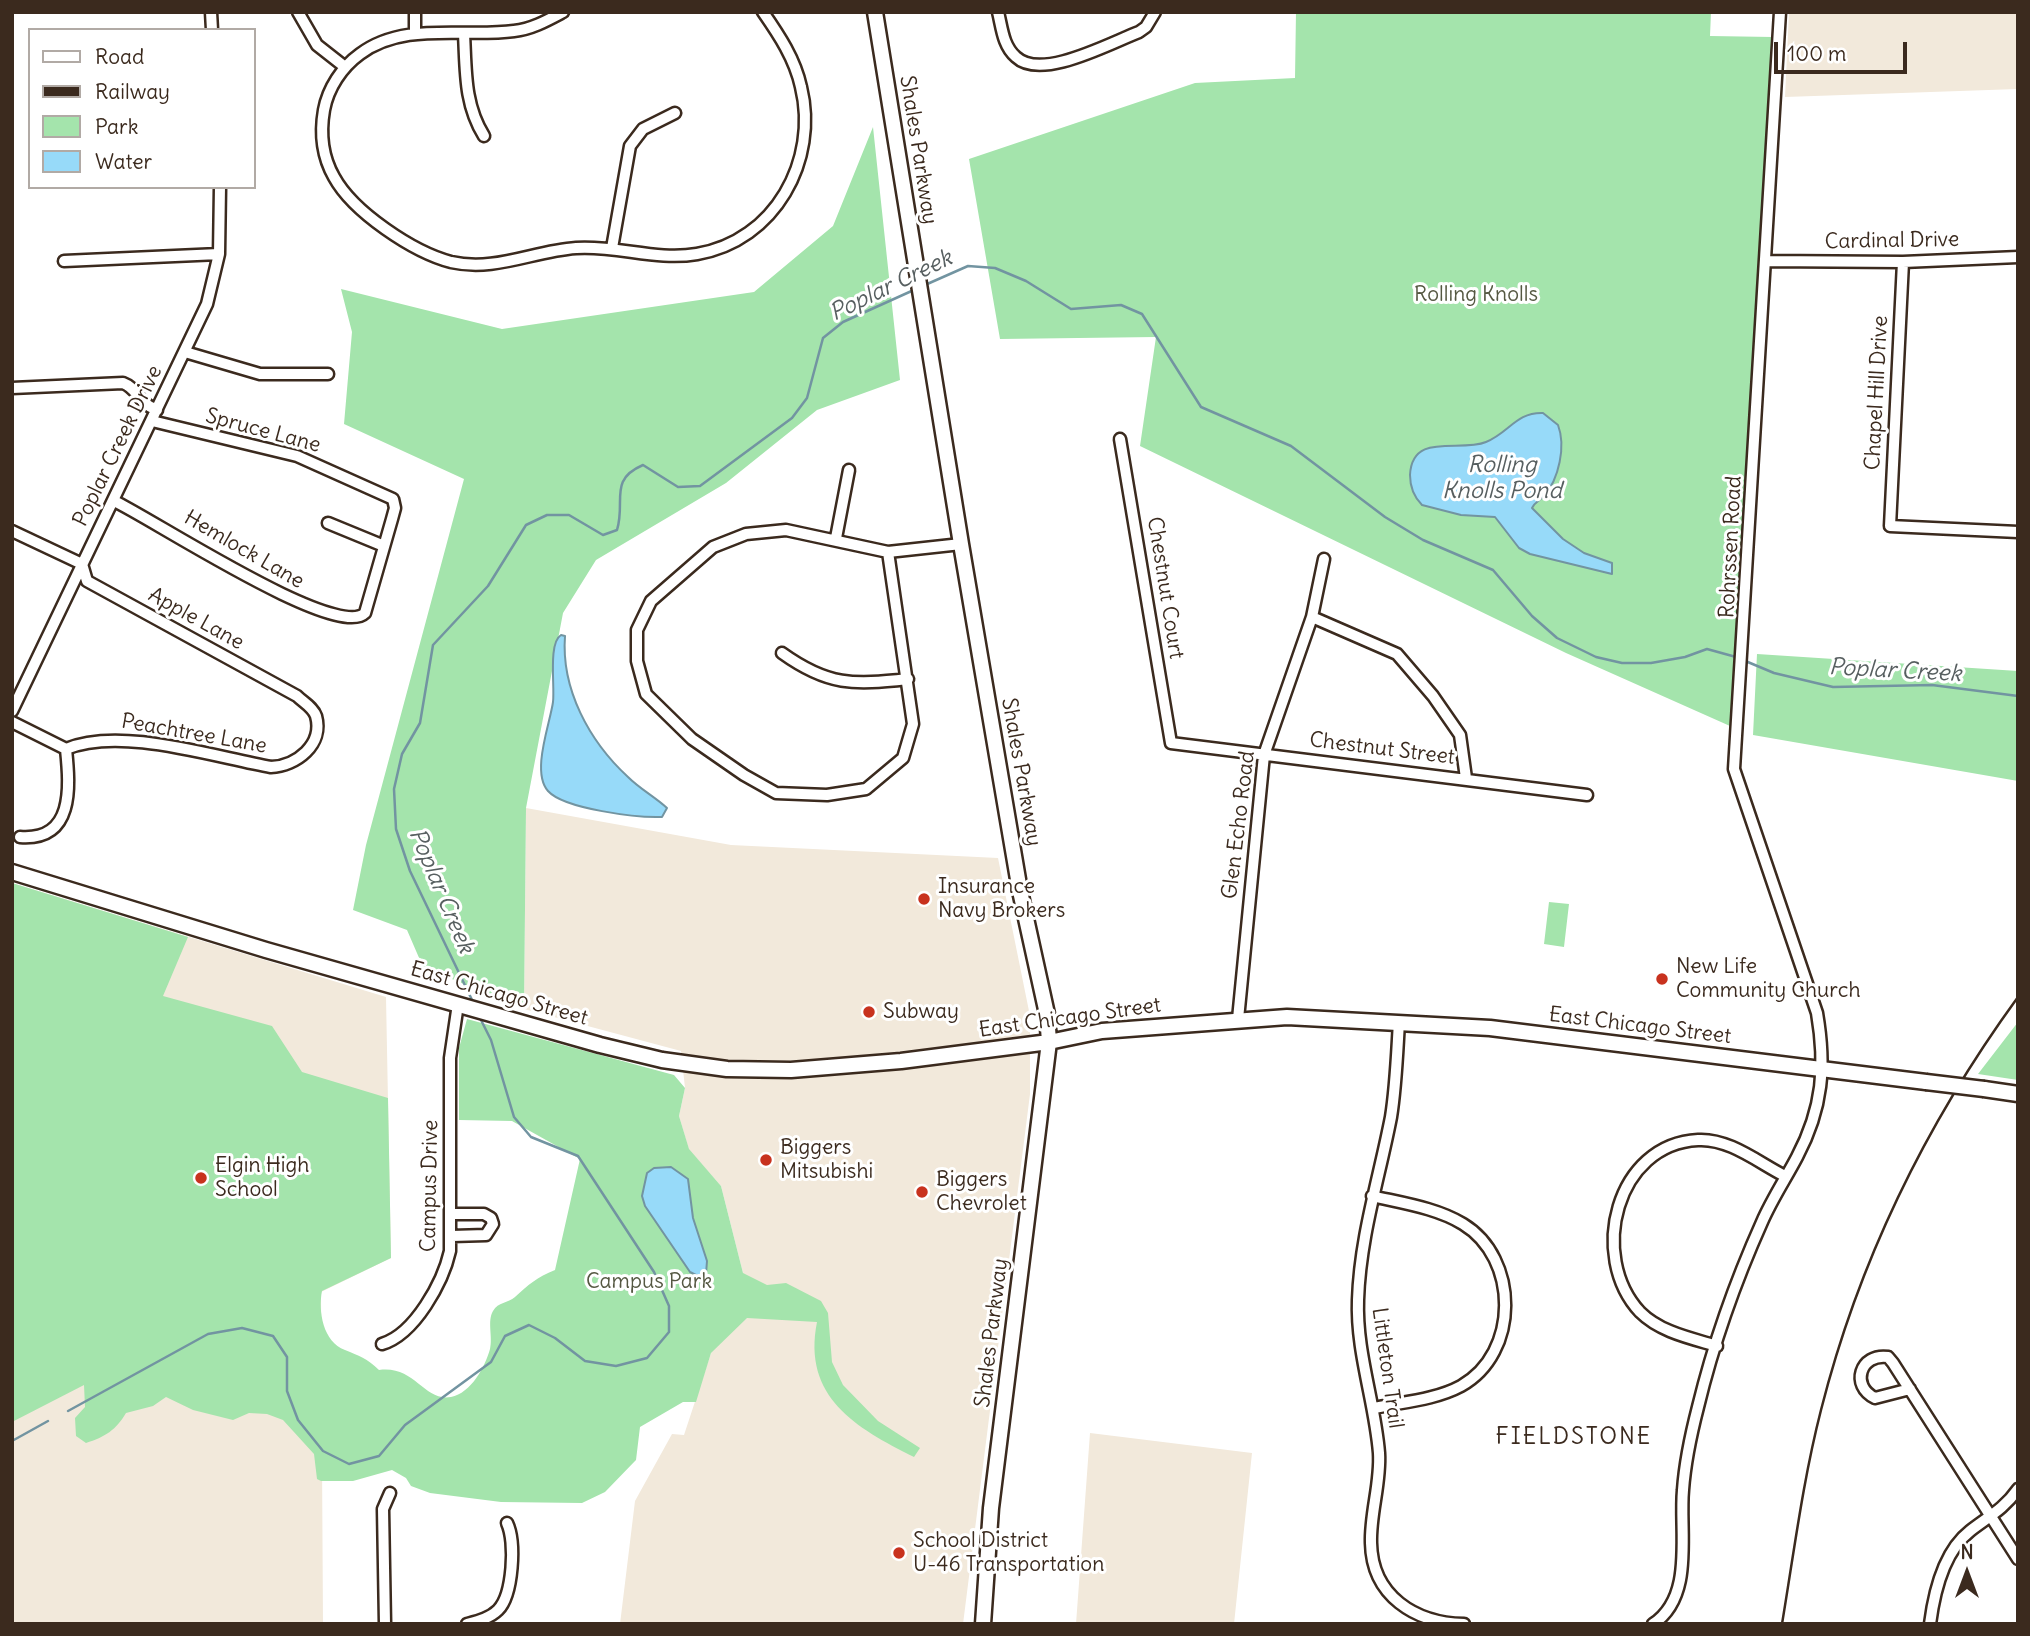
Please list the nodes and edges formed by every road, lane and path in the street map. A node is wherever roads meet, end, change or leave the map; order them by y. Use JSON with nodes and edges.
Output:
{"nodes":[{"id":1,"x":298,"y":12,"type":"edge"},
{"id":2,"x":415,"y":12,"type":"edge"},
{"id":3,"x":563,"y":12,"type":"edge"},
{"id":4,"x":763,"y":12,"type":"edge"},
{"id":5,"x":875,"y":12,"type":"edge"},
{"id":6,"x":998,"y":12,"type":"edge"},
{"id":7,"x":1154,"y":12,"type":"edge"},
{"id":8,"x":1780,"y":12,"type":"edge"},
{"id":9,"x":464,"y":33,"type":"junction"},
{"id":10,"x":415,"y":34,"type":"junction"},
{"id":11,"x":345,"y":67,"type":"junction"},
{"id":12,"x":675,"y":113,"type":"dead end"},
{"id":13,"x":484,"y":136,"type":"dead end"},
{"id":14,"x":220,"y":189,"type":"edge"},
{"id":15,"x":612,"y":248,"type":"junction"},
{"id":16,"x":219,"y":254,"type":"junction"},
{"id":17,"x":2018,"y":257,"type":"edge"},
{"id":18,"x":64,"y":261,"type":"dead end"},
{"id":19,"x":1766,"y":261,"type":"junction"},
{"id":20,"x":1903,"y":262,"type":"junction"},
{"id":21,"x":185,"y":352,"type":"junction"},
{"id":22,"x":328,"y":374,"type":"dead end"},
{"id":23,"x":12,"y":388,"type":"edge"},
{"id":24,"x":157,"y":410,"type":"junction"},
{"id":25,"x":152,"y":421,"type":"junction"},
{"id":26,"x":1120,"y":439,"type":"dead end"},
{"id":27,"x":849,"y":470,"type":"dead end"},
{"id":28,"x":114,"y":500,"type":"junction"},
{"id":29,"x":328,"y":523,"type":"dead end"},
{"id":30,"x":12,"y":531,"type":"edge"},
{"id":31,"x":2018,"y":532,"type":"edge"},
{"id":32,"x":836,"y":538,"type":"junction"},
{"id":33,"x":961,"y":544,"type":"junction"},
{"id":34,"x":384,"y":546,"type":"junction"},
{"id":35,"x":888,"y":552,"type":"junction"},
{"id":36,"x":1324,"y":559,"type":"dead end"},
{"id":37,"x":82,"y":564,"type":"junction"},
{"id":38,"x":360,"y":617,"type":"joint"},
{"id":39,"x":1312,"y":617,"type":"junction"},
{"id":40,"x":782,"y":653,"type":"dead end"},
{"id":41,"x":908,"y":679,"type":"junction"},
{"id":42,"x":12,"y":711,"type":"edge"},
{"id":43,"x":12,"y":722,"type":"edge"},
{"id":44,"x":1171,"y":743,"type":"joint"},
{"id":45,"x":66,"y":749,"type":"junction"},
{"id":46,"x":1264,"y":755,"type":"junction"},
{"id":47,"x":294,"y":763,"type":"joint"},
{"id":48,"x":1466,"y":778,"type":"junction"},
{"id":49,"x":1587,"y":795,"type":"dead end"},
{"id":50,"x":20,"y":837,"type":"dead end"},
{"id":51,"x":12,"y":872,"type":"edge"},
{"id":52,"x":458,"y":1004,"type":"junction"},
{"id":53,"x":1238,"y":1020,"type":"junction"},
{"id":54,"x":1399,"y":1022,"type":"junction"},
{"id":55,"x":1049,"y":1042,"type":"junction"},
{"id":56,"x":1823,"y":1070,"type":"junction"},
{"id":57,"x":2018,"y":1094,"type":"edge"},
{"id":58,"x":1785,"y":1177,"type":"junction"},
{"id":59,"x":1372,"y":1196,"type":"junction"},
{"id":60,"x":451,"y":1214,"type":"junction"},
{"id":61,"x":452,"y":1236,"type":"junction"},
{"id":62,"x":382,"y":1344,"type":"dead end"},
{"id":63,"x":1717,"y":1346,"type":"junction"},
{"id":64,"x":1910,"y":1390,"type":"junction"},
{"id":65,"x":1374,"y":1408,"type":"junction"},
{"id":66,"x":2018,"y":1489,"type":"edge"},
{"id":67,"x":390,"y":1493,"type":"dead end"},
{"id":68,"x":1992,"y":1518,"type":"junction"},
{"id":69,"x":507,"y":1523,"type":"dead end"},
{"id":70,"x":2018,"y":1559,"type":"edge"},
{"id":71,"x":385,"y":1624,"type":"edge"},
{"id":72,"x":467,"y":1624,"type":"edge"},
{"id":73,"x":983,"y":1624,"type":"edge"},
{"id":74,"x":1464,"y":1624,"type":"edge"},
{"id":75,"x":1653,"y":1624,"type":"edge"},
{"id":76,"x":1930,"y":1624,"type":"edge"}],
"edges":[{"from":1,"to":11,"type":"street"},
{"from":2,"to":10,"type":"street"},
{"from":3,"to":9,"type":"street"},
{"from":4,"to":15,"type":"street"},
{"from":5,"to":33,"type":"main road","name":"Shales Parkway"},
{"from":6,"to":7,"type":"street"},
{"from":8,"to":19,"type":"street","name":"Rohrssen Road"},
{"from":9,"to":10,"type":"street"},
{"from":9,"to":13,"type":"street"},
{"from":10,"to":11,"type":"street"},
{"from":11,"to":15,"type":"street"},
{"from":12,"to":15,"type":"street"},
{"from":14,"to":16,"type":"street","name":"Poplar Creek Drive"},
{"from":16,"to":18,"type":"street"},
{"from":16,"to":21,"type":"street","name":"Poplar Creek Drive"},
{"from":17,"to":20,"type":"street","name":"Cardinal Drive"},
{"from":19,"to":20,"type":"street","name":"Cardinal Drive"},
{"from":19,"to":56,"type":"street","name":"Rohrssen Road"},
{"from":20,"to":31,"type":"street","name":"Chapel Hill Drive"},
{"from":21,"to":22,"type":"street"},
{"from":21,"to":24,"type":"street","name":"Poplar Creek Drive"},
{"from":23,"to":24,"type":"street"},
{"from":24,"to":25,"type":"street","name":"Poplar Creek Drive"},
{"from":25,"to":28,"type":"street","name":"Poplar Creek Drive"},
{"from":25,"to":34,"type":"street","name":"Spruce Lane"},
{"from":26,"to":44,"type":"street","name":"Chestnut Court"},
{"from":27,"to":32,"type":"street"},
{"from":28,"to":37,"type":"street","name":"Poplar Creek Drive"},
{"from":28,"to":38,"type":"street","name":"Hemlock Lane"},
{"from":29,"to":34,"type":"street"},
{"from":30,"to":37,"type":"street","name":"Apple Lane"},
{"from":32,"to":35,"type":"street"},
{"from":32,"to":41,"type":"street"},
{"from":33,"to":35,"type":"street"},
{"from":33,"to":55,"type":"main road","name":"Shales Parkway"},
{"from":34,"to":38,"type":"street","name":"Spruce Lane"},
{"from":35,"to":41,"type":"street"},
{"from":36,"to":39,"type":"street","name":"Glen Echo Road"},
{"from":37,"to":42,"type":"street","name":"Poplar Creek Drive"},
{"from":37,"to":47,"type":"street","name":"Apple Lane"},
{"from":39,"to":46,"type":"street","name":"Glen Echo Road"},
{"from":39,"to":48,"type":"street"},
{"from":40,"to":41,"type":"street"},
{"from":43,"to":45,"type":"street"},
{"from":44,"to":46,"type":"street","name":"Chestnut Street"},
{"from":45,"to":47,"type":"street","name":"Peachtree Lane"},
{"from":45,"to":50,"type":"street"},
{"from":46,"to":48,"type":"street","name":"Chestnut Street"},
{"from":46,"to":53,"type":"street","name":"Glen Echo Road"},
{"from":48,"to":49,"type":"street","name":"Chestnut Street"},
{"from":51,"to":52,"type":"main road","name":"East Chicago Street"},
{"from":52,"to":55,"type":"main road","name":"East Chicago Street"},
{"from":52,"to":60,"type":"street","name":"Campus Drive"},
{"from":53,"to":54,"type":"main road","name":"East Chicago Street"},
{"from":53,"to":55,"type":"main road","name":"East Chicago Street"},
{"from":54,"to":56,"type":"main road","name":"East Chicago Street"},
{"from":54,"to":59,"type":"street","name":"Littleton Trail"},
{"from":55,"to":73,"type":"main road","name":"Shales Parkway"},
{"from":56,"to":57,"type":"main road","name":"East Chicago Street","bridge":true},
{"from":56,"to":58,"type":"street"},
{"from":58,"to":63,"type":"street"},
{"from":58,"to":63,"type":"street"},
{"from":59,"to":65,"type":"street","name":"Littleton Trail"},
{"from":59,"to":65,"type":"street"},
{"from":60,"to":61,"type":"street","name":"Campus Drive"},
{"from":60,"to":61,"type":"street"},
{"from":61,"to":62,"type":"street","name":"Campus Drive"},
{"from":63,"to":75,"type":"street"},
{"from":64,"to":64,"type":"street"},
{"from":64,"to":68,"type":"street"},
{"from":65,"to":74,"type":"street","name":"Littleton Trail"},
{"from":66,"to":68,"type":"street"},
{"from":67,"to":71,"type":"street"},
{"from":68,"to":70,"type":"street"},
{"from":68,"to":76,"type":"street"},
{"from":69,"to":72,"type":"street"}]}
